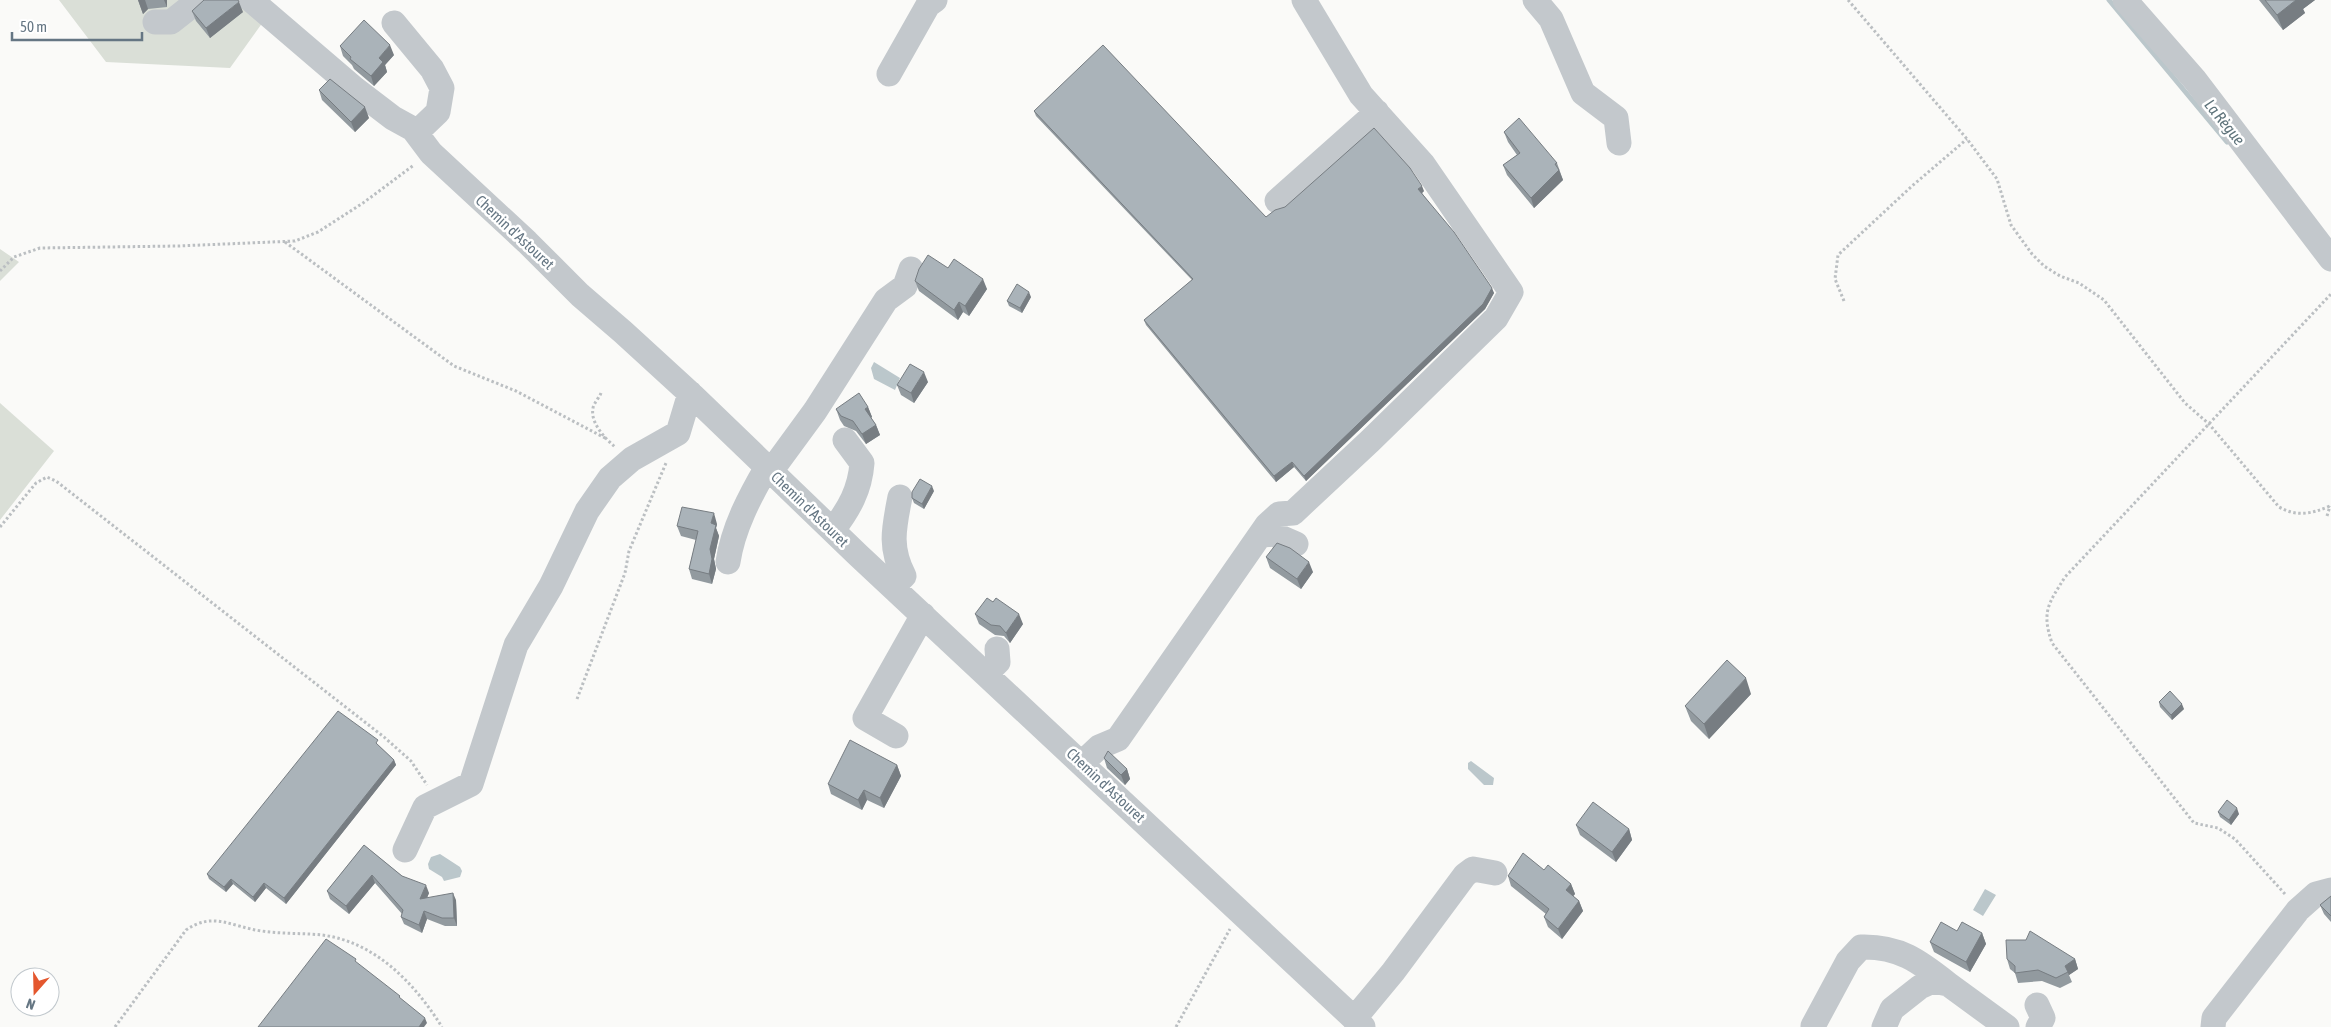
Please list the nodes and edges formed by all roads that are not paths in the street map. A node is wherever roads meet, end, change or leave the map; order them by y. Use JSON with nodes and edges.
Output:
{"nodes":[{"id":1,"x":199,"y":0,"type":"edge"},
{"id":2,"x":251,"y":0,"type":"edge"},
{"id":3,"x":935,"y":0,"type":"edge"},
{"id":4,"x":1304,"y":0,"type":"edge"},
{"id":5,"x":1535,"y":0,"type":"edge"},
{"id":6,"x":2125,"y":0,"type":"edge"},
{"id":7,"x":155,"y":22,"type":"dead end"},
{"id":8,"x":394,"y":23,"type":"dead end"},
{"id":9,"x":889,"y":74,"type":"dead end"},
{"id":10,"x":1377,"y":112,"type":"junction"},
{"id":11,"x":375,"y":128,"type":"dead end"},
{"id":12,"x":409,"y":128,"type":"junction"},
{"id":13,"x":1619,"y":143,"type":"dead end"},
{"id":14,"x":1277,"y":201,"type":"dead end"},
{"id":15,"x":2331,"y":259,"type":"edge"},
{"id":16,"x":912,"y":269,"type":"dead end"},
{"id":17,"x":690,"y":393,"type":"junction"},
{"id":18,"x":845,"y":440,"type":"dead end"},
{"id":19,"x":769,"y":469,"type":"junction"},
{"id":20,"x":900,"y":496,"type":"dead end"},
{"id":21,"x":833,"y":530,"type":"junction"},
{"id":22,"x":1262,"y":534,"type":"junction"},
{"id":23,"x":1296,"y":544,"type":"dead end"},
{"id":24,"x":728,"y":562,"type":"dead end"},
{"id":25,"x":894,"y":587,"type":"junction"},
{"id":26,"x":923,"y":615,"type":"junction"},
{"id":27,"x":998,"y":649,"type":"dead end"},
{"id":28,"x":987,"y":673,"type":"junction"},
{"id":29,"x":896,"y":736,"type":"dead end"},
{"id":30,"x":1082,"y":763,"type":"junction"},
{"id":31,"x":405,"y":850,"type":"dead end"},
{"id":32,"x":1495,"y":873,"type":"dead end"},
{"id":33,"x":2331,"y":890,"type":"edge"},
{"id":34,"x":1948,"y":984,"type":"junction"},
{"id":35,"x":1359,"y":1023,"type":"edge"},
{"id":36,"x":1813,"y":1026,"type":"dead end"},
{"id":37,"x":1884,"y":1027,"type":"edge"},
{"id":38,"x":2007,"y":1027,"type":"edge"},
{"id":39,"x":2213,"y":1027,"type":"edge"}],
"edges":[{"from":1,"to":7,"type":"street"},
{"from":2,"to":12,"type":"street","name":"Chemin d'Astouret"},
{"from":3,"to":9,"type":"street"},
{"from":4,"to":10,"type":"street"},
{"from":5,"to":13,"type":"street"},
{"from":6,"to":15,"type":"street"},
{"from":8,"to":12,"type":"street"},
{"from":10,"to":14,"type":"street"},
{"from":10,"to":22,"type":"street"},
{"from":11,"to":12,"type":"street"},
{"from":12,"to":17,"type":"street","name":"Chemin d'Astouret"},
{"from":16,"to":19,"type":"street"},
{"from":17,"to":19,"type":"street","name":"Chemin d'Astouret"},
{"from":17,"to":31,"type":"street"},
{"from":18,"to":21,"type":"street"},
{"from":19,"to":21,"type":"street","name":"Chemin d'Astouret"},
{"from":19,"to":24,"type":"street"},
{"from":20,"to":25,"type":"street"},
{"from":21,"to":25,"type":"street","name":"Chemin d'Astouret"},
{"from":22,"to":23,"type":"street"},
{"from":22,"to":30,"type":"street"},
{"from":25,"to":26,"type":"street","name":"Chemin d'Astouret"},
{"from":26,"to":28,"type":"street","name":"Chemin d'Astouret"},
{"from":26,"to":29,"type":"street"},
{"from":27,"to":28,"type":"street"},
{"from":28,"to":30,"type":"street","name":"Chemin d'Astouret"},
{"from":30,"to":35,"type":"street","name":"Chemin d'Astouret"},
{"from":32,"to":35,"type":"street"},
{"from":33,"to":39,"type":"street"},
{"from":34,"to":36,"type":"street"},
{"from":34,"to":37,"type":"street"},
{"from":34,"to":38,"type":"street"}]}
